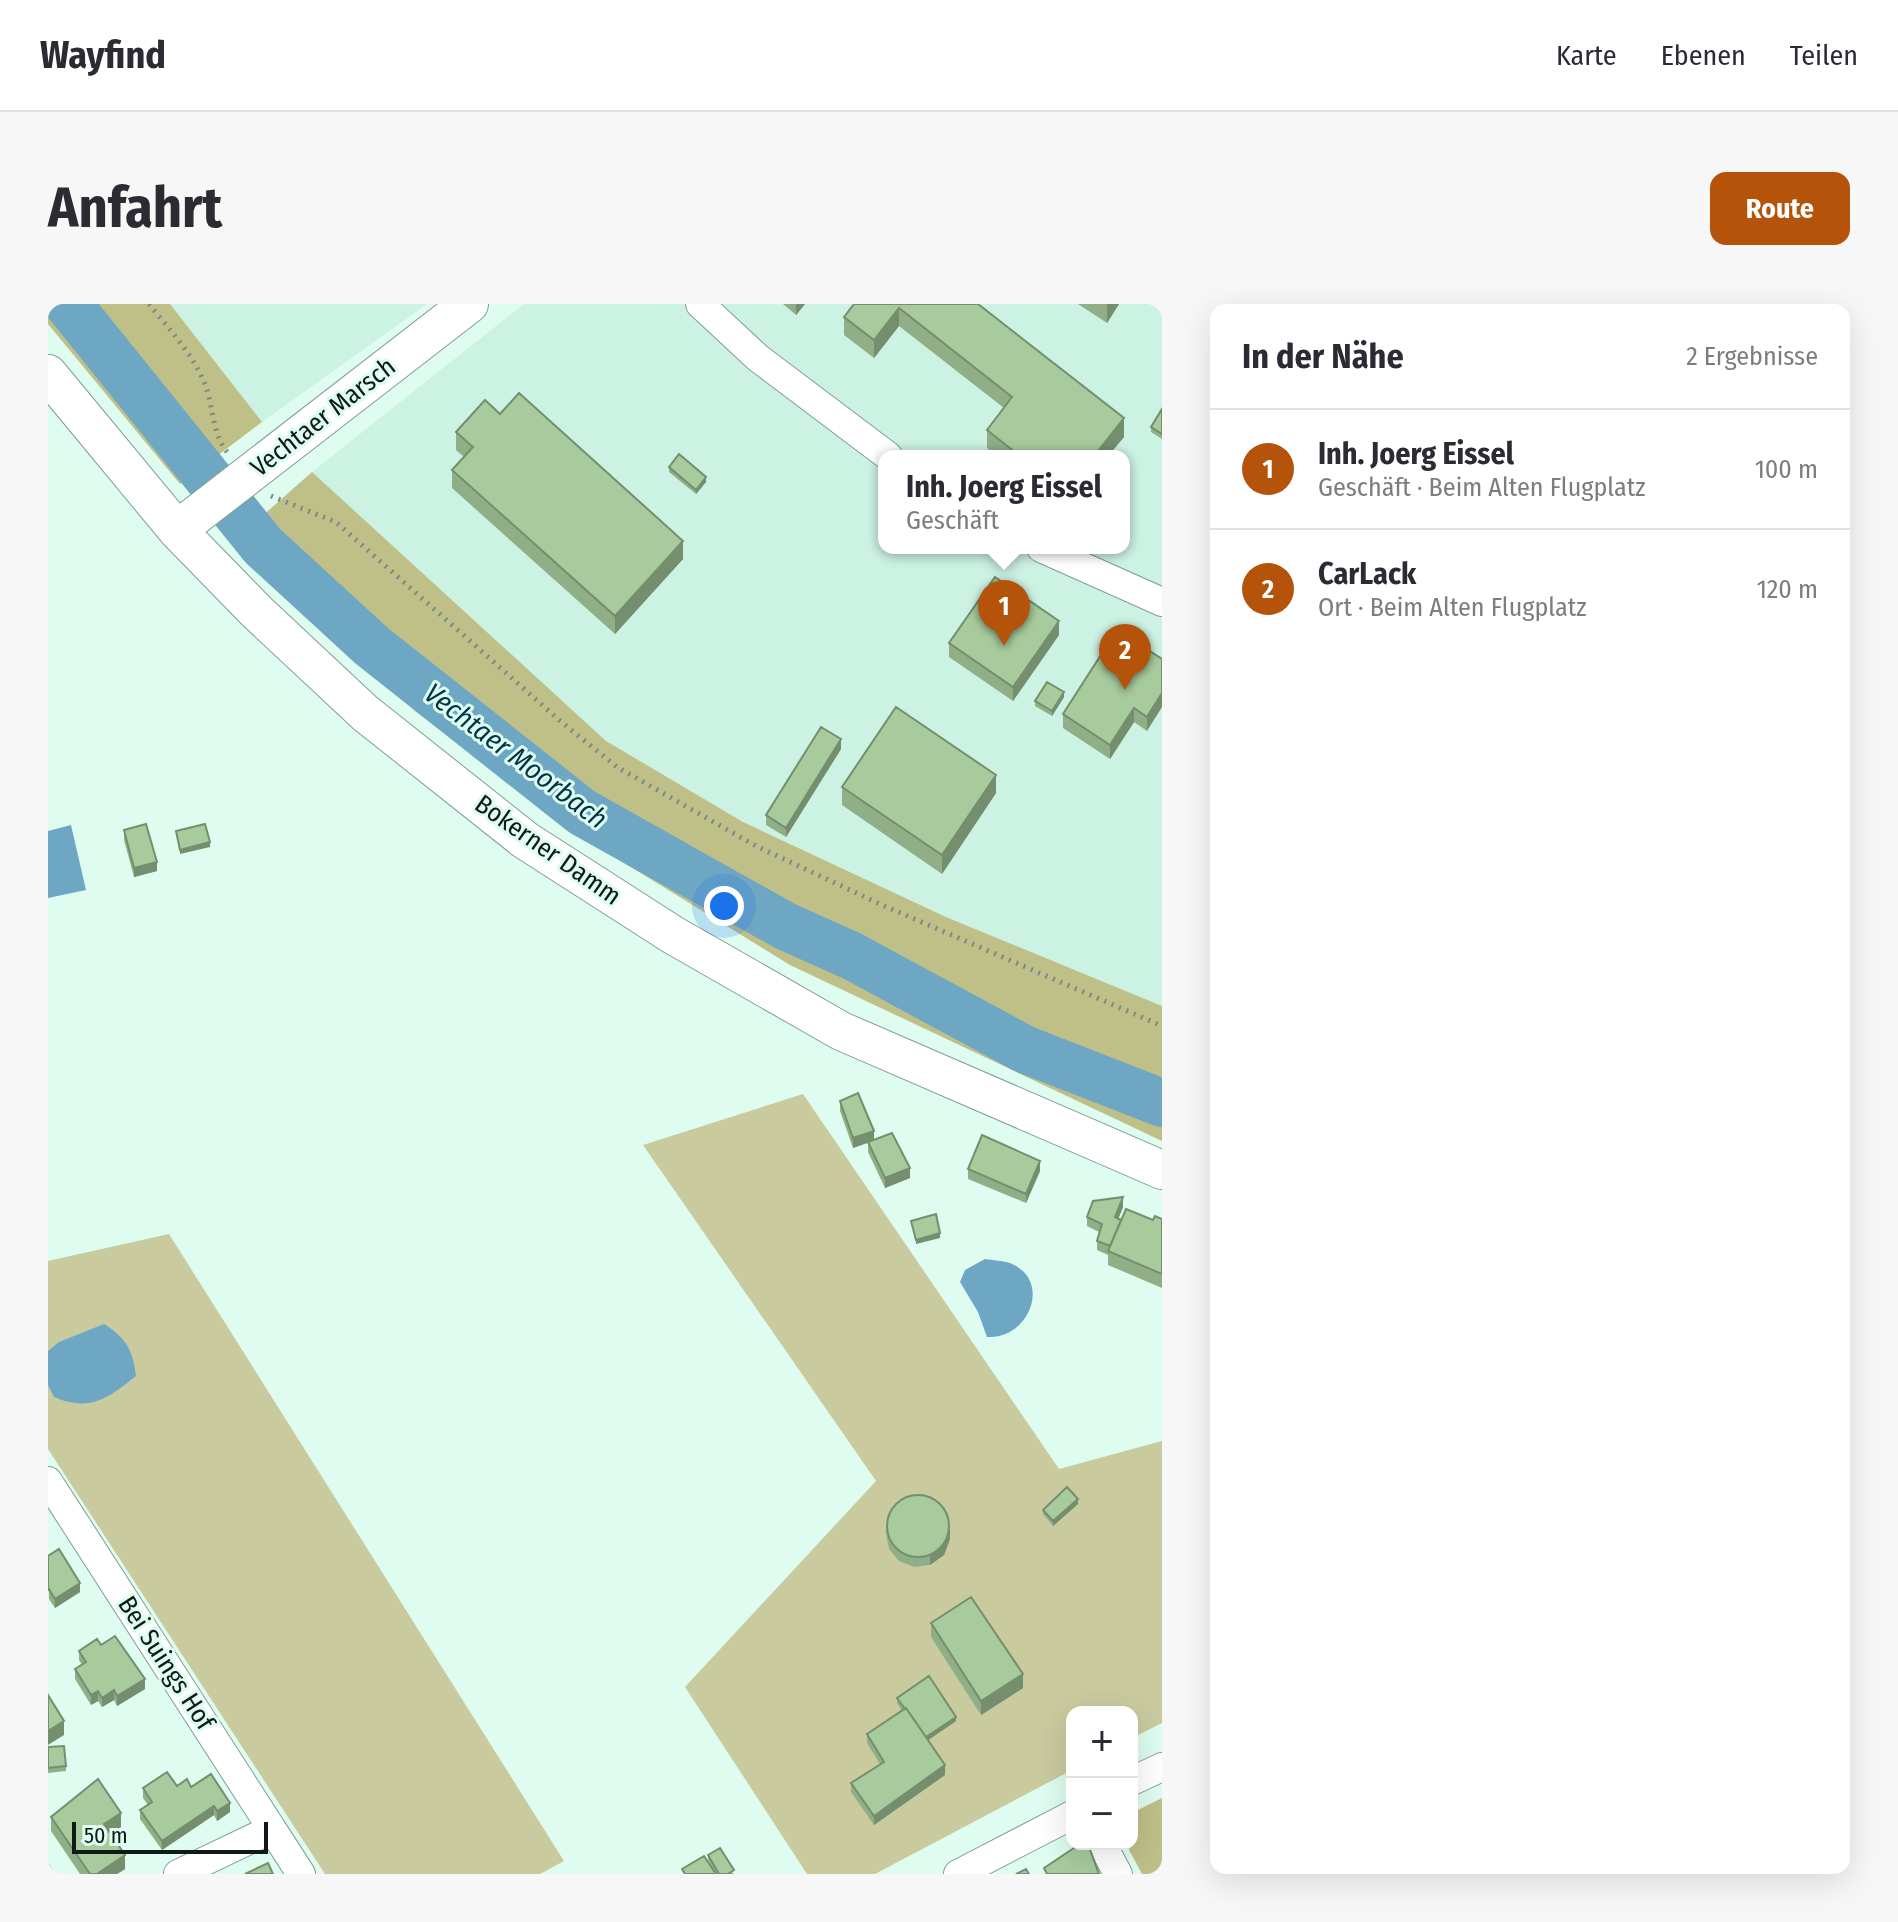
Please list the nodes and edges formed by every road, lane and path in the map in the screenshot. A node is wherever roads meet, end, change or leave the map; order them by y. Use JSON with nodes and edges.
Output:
{"nodes":[{"id":1,"x":149,"y":304,"type":"edge"},
{"id":2,"x":469,"y":304,"type":"edge"},
{"id":3,"x":700,"y":304,"type":"edge"},
{"id":4,"x":48,"y":374,"type":"edge"},
{"id":5,"x":880,"y":450,"type":"edge"},
{"id":6,"x":246,"y":476,"type":"junction"},
{"id":7,"x":177,"y":530,"type":"junction"},
{"id":8,"x":1054,"y":554,"type":"edge"},
{"id":9,"x":1162,"y":602,"type":"edge"},
{"id":10,"x":1162,"y":1026,"type":"edge"},
{"id":11,"x":1162,"y":1170,"type":"edge"},
{"id":12,"x":52,"y":1495,"type":"edge"},
{"id":13,"x":1162,"y":1767,"type":"edge"},
{"id":14,"x":1138,"y":1778,"type":"edge"},
{"id":15,"x":1066,"y":1818,"type":"edge"},
{"id":16,"x":272,"y":1829,"type":"junction"},
{"id":17,"x":1105,"y":1850,"type":"edge"},
{"id":18,"x":178,"y":1874,"type":"edge"},
{"id":19,"x":301,"y":1874,"type":"edge"},
{"id":20,"x":958,"y":1874,"type":"edge"},
{"id":21,"x":1118,"y":1874,"type":"edge"}],
"edges":[{"from":1,"to":6,"type":"path"},
{"from":2,"to":6,"type":"main road","name":"Vechtaer Marsch"},
{"from":3,"to":5,"type":"street"},
{"from":4,"to":7,"type":"main road","name":"Bokerner Damm"},
{"from":6,"to":7,"type":"main road","name":"Vechtaer Marsch"},
{"from":6,"to":10,"type":"path"},
{"from":7,"to":11,"type":"main road","name":"Bokerner Damm"},
{"from":8,"to":9,"type":"street"},
{"from":12,"to":16,"type":"street","name":"Bei Suings Hof"},
{"from":13,"to":14,"type":"street"},
{"from":15,"to":20,"type":"street"},
{"from":16,"to":18,"type":"street"},
{"from":16,"to":19,"type":"street","name":"Bei Suings Hof"},
{"from":17,"to":21,"type":"street"}]}
